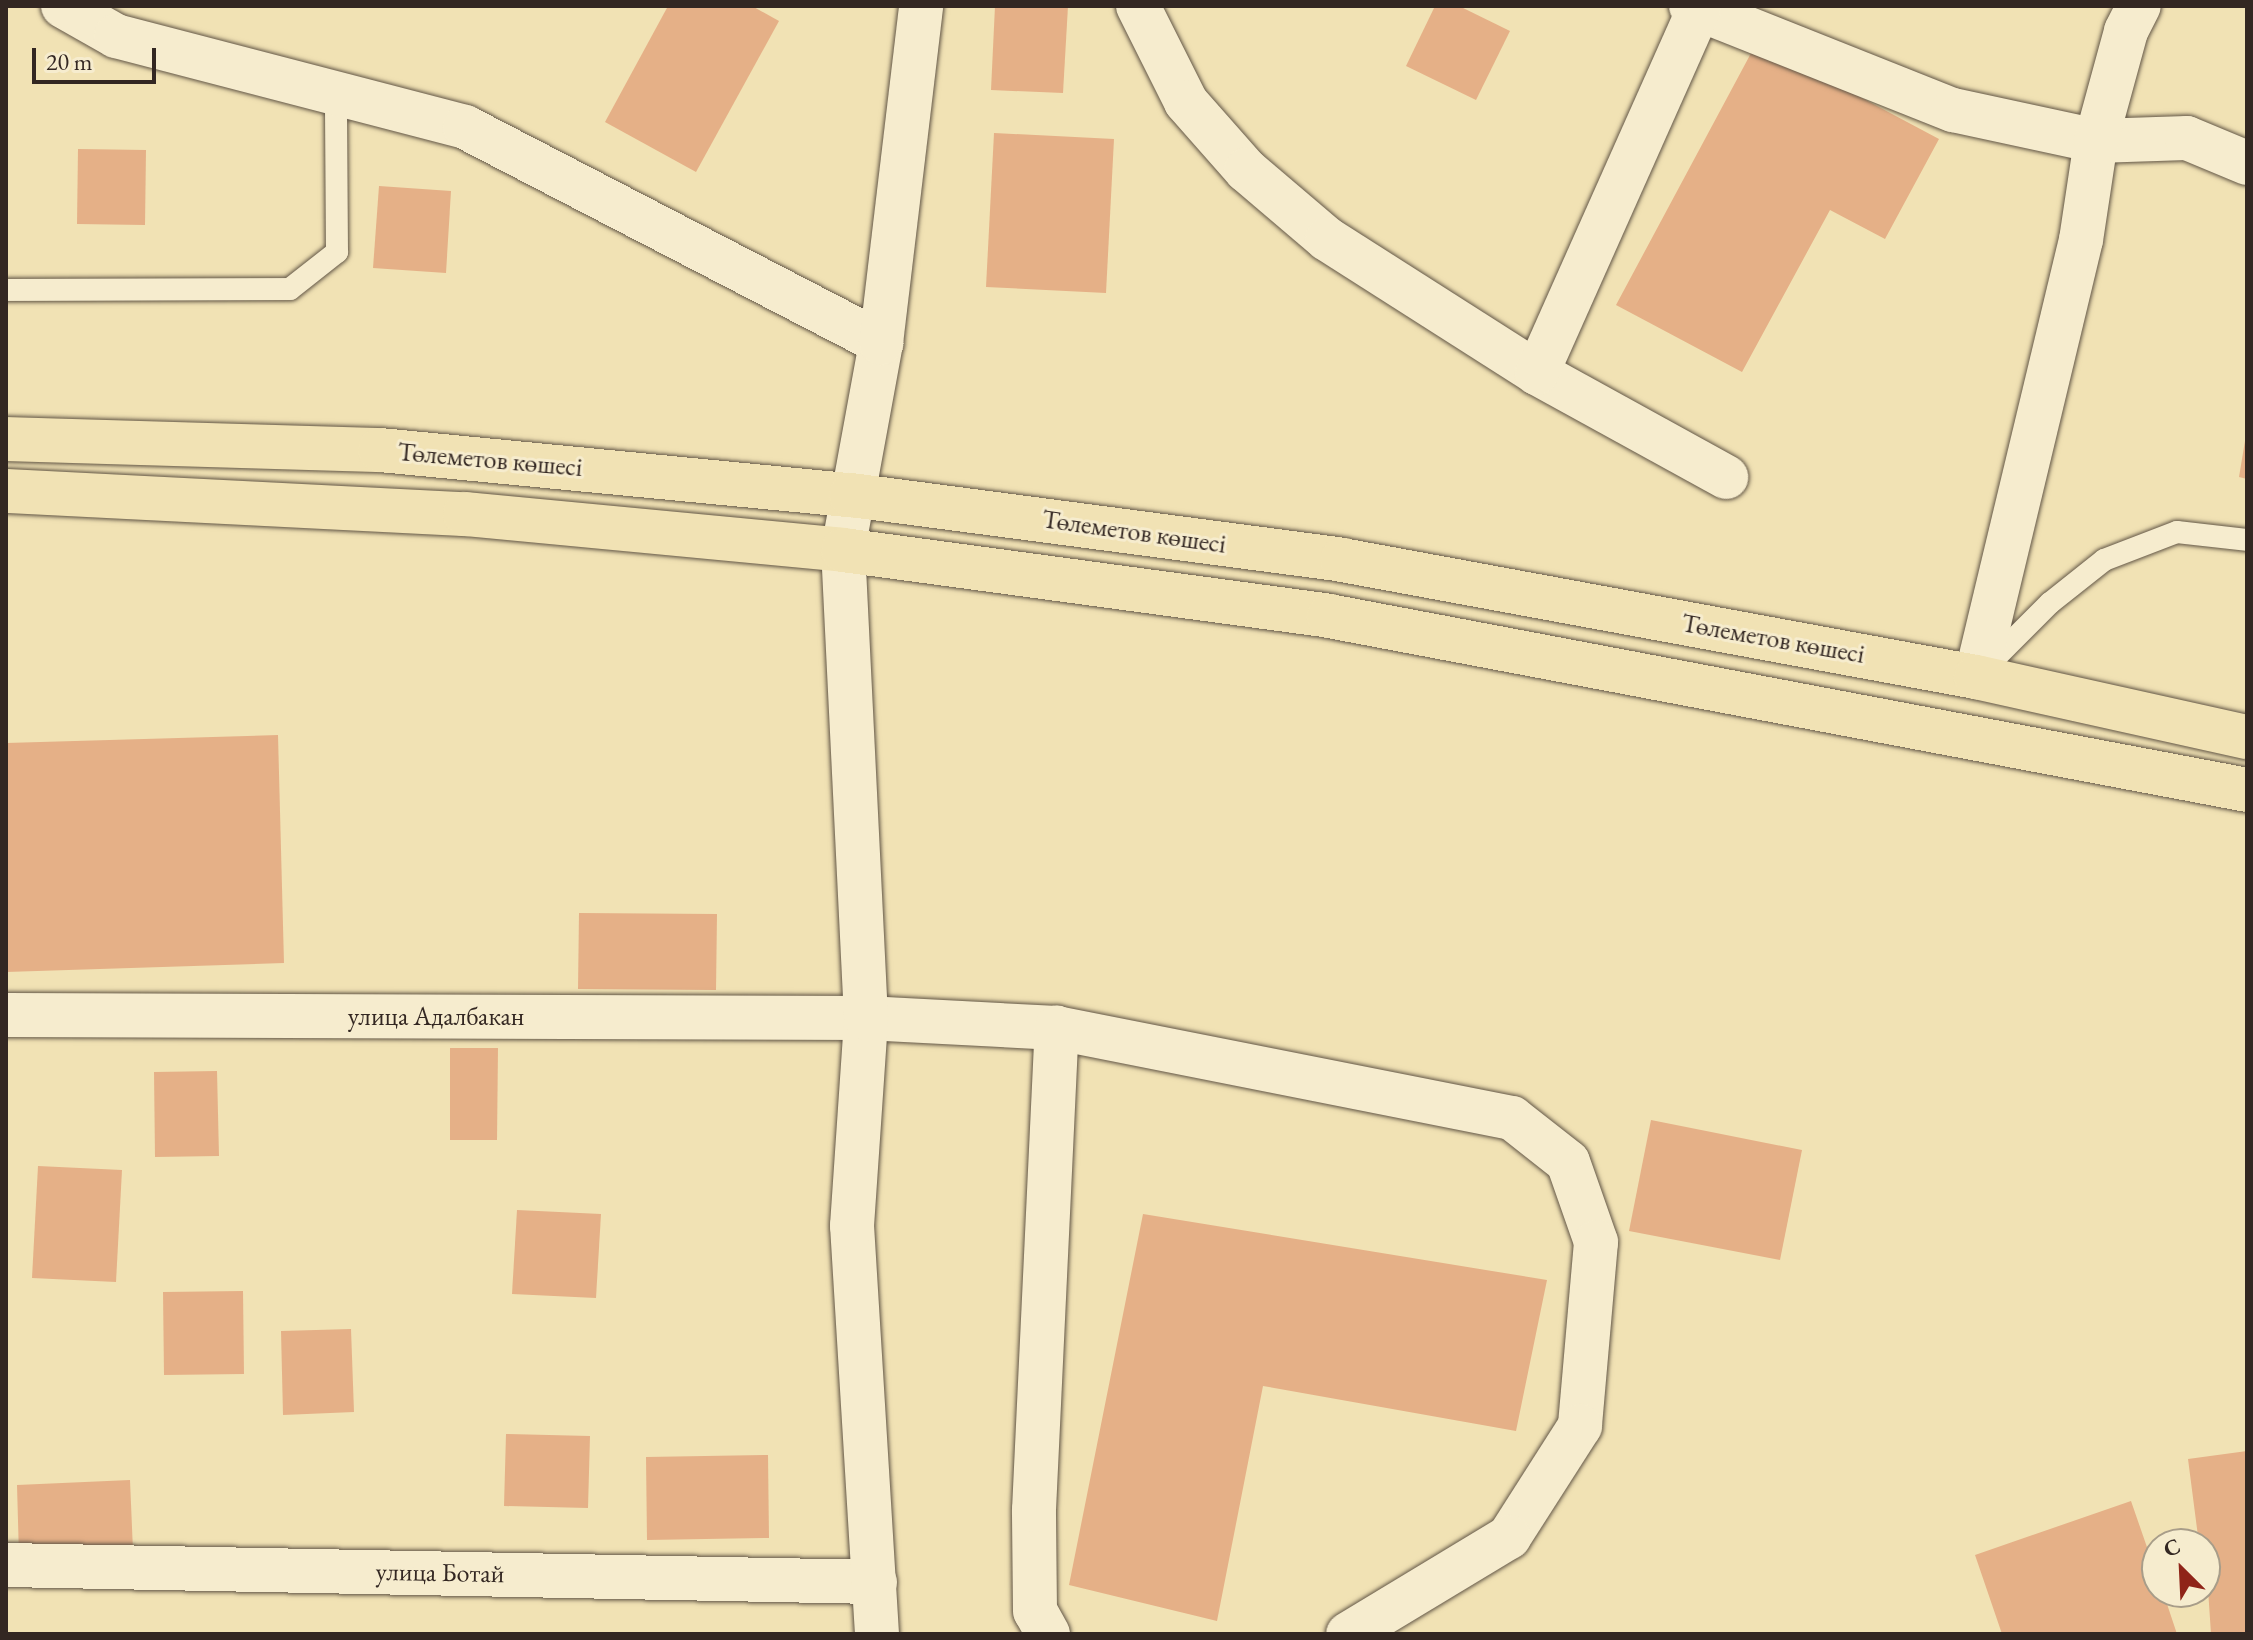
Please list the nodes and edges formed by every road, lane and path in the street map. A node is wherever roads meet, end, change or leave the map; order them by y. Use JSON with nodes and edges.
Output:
{"nodes":[{"id":1,"x":63,"y":6,"type":"edge"},
{"id":2,"x":921,"y":6,"type":"edge"},
{"id":3,"x":1138,"y":6,"type":"edge"},
{"id":4,"x":2139,"y":6,"type":"edge"},
{"id":5,"x":1695,"y":8,"type":"edge"},
{"id":6,"x":336,"y":94,"type":"junction"},
{"id":7,"x":2096,"y":141,"type":"junction"},
{"id":8,"x":2247,"y":163,"type":"edge"},
{"id":9,"x":6,"y":290,"type":"edge"},
{"id":10,"x":881,"y":343,"type":"junction"},
{"id":11,"x":1537,"y":373,"type":"junction"},
{"id":12,"x":6,"y":439,"type":"edge"},
{"id":13,"x":1726,"y":477,"type":"dead end"},
{"id":14,"x":6,"y":491,"type":"edge"},
{"id":15,"x":851,"y":495,"type":"junction"},
{"id":16,"x":2247,"y":540,"type":"edge"},
{"id":17,"x":843,"y":550,"type":"junction"},
{"id":18,"x":1976,"y":677,"type":"junction"},
{"id":19,"x":2247,"y":737,"type":"edge"},
{"id":20,"x":2247,"y":790,"type":"edge"},
{"id":21,"x":6,"y":1015,"type":"edge"},
{"id":22,"x":866,"y":1018,"type":"junction"},
{"id":23,"x":1057,"y":1028,"type":"junction"},
{"id":24,"x":6,"y":1565,"type":"edge"},
{"id":25,"x":875,"y":1582,"type":"junction"},
{"id":26,"x":877,"y":1634,"type":"edge"},
{"id":27,"x":1048,"y":1634,"type":"edge"},
{"id":28,"x":1348,"y":1634,"type":"edge"}],
"edges":[{"from":1,"to":6,"type":"street"},
{"from":2,"to":10,"type":"street"},
{"from":3,"to":11,"type":"street"},
{"from":4,"to":7,"type":"street"},
{"from":5,"to":7,"type":"street"},
{"from":5,"to":11,"type":"street"},
{"from":6,"to":9,"type":"lane"},
{"from":6,"to":10,"type":"street"},
{"from":7,"to":8,"type":"street"},
{"from":7,"to":18,"type":"street"},
{"from":10,"to":15,"type":"street"},
{"from":11,"to":13,"type":"street"},
{"from":12,"to":15,"type":"main road","name":"Төлеметов көшесі"},
{"from":14,"to":17,"type":"main road"},
{"from":15,"to":17,"type":"street"},
{"from":15,"to":18,"type":"main road","name":"Төлеметов көшесі"},
{"from":16,"to":18,"type":"lane"},
{"from":17,"to":20,"type":"main road"},
{"from":17,"to":22,"type":"street"},
{"from":18,"to":19,"type":"main road","name":"Төлеметов көшесі"},
{"from":21,"to":22,"type":"street","name":"улица Адалбакан"},
{"from":22,"to":23,"type":"street","name":"улица Адалбакан"},
{"from":22,"to":25,"type":"street"},
{"from":23,"to":27,"type":"street"},
{"from":23,"to":28,"type":"street","name":"улица Адалбакан"},
{"from":24,"to":25,"type":"street","name":"улица Ботай"},
{"from":25,"to":26,"type":"street"}]}
